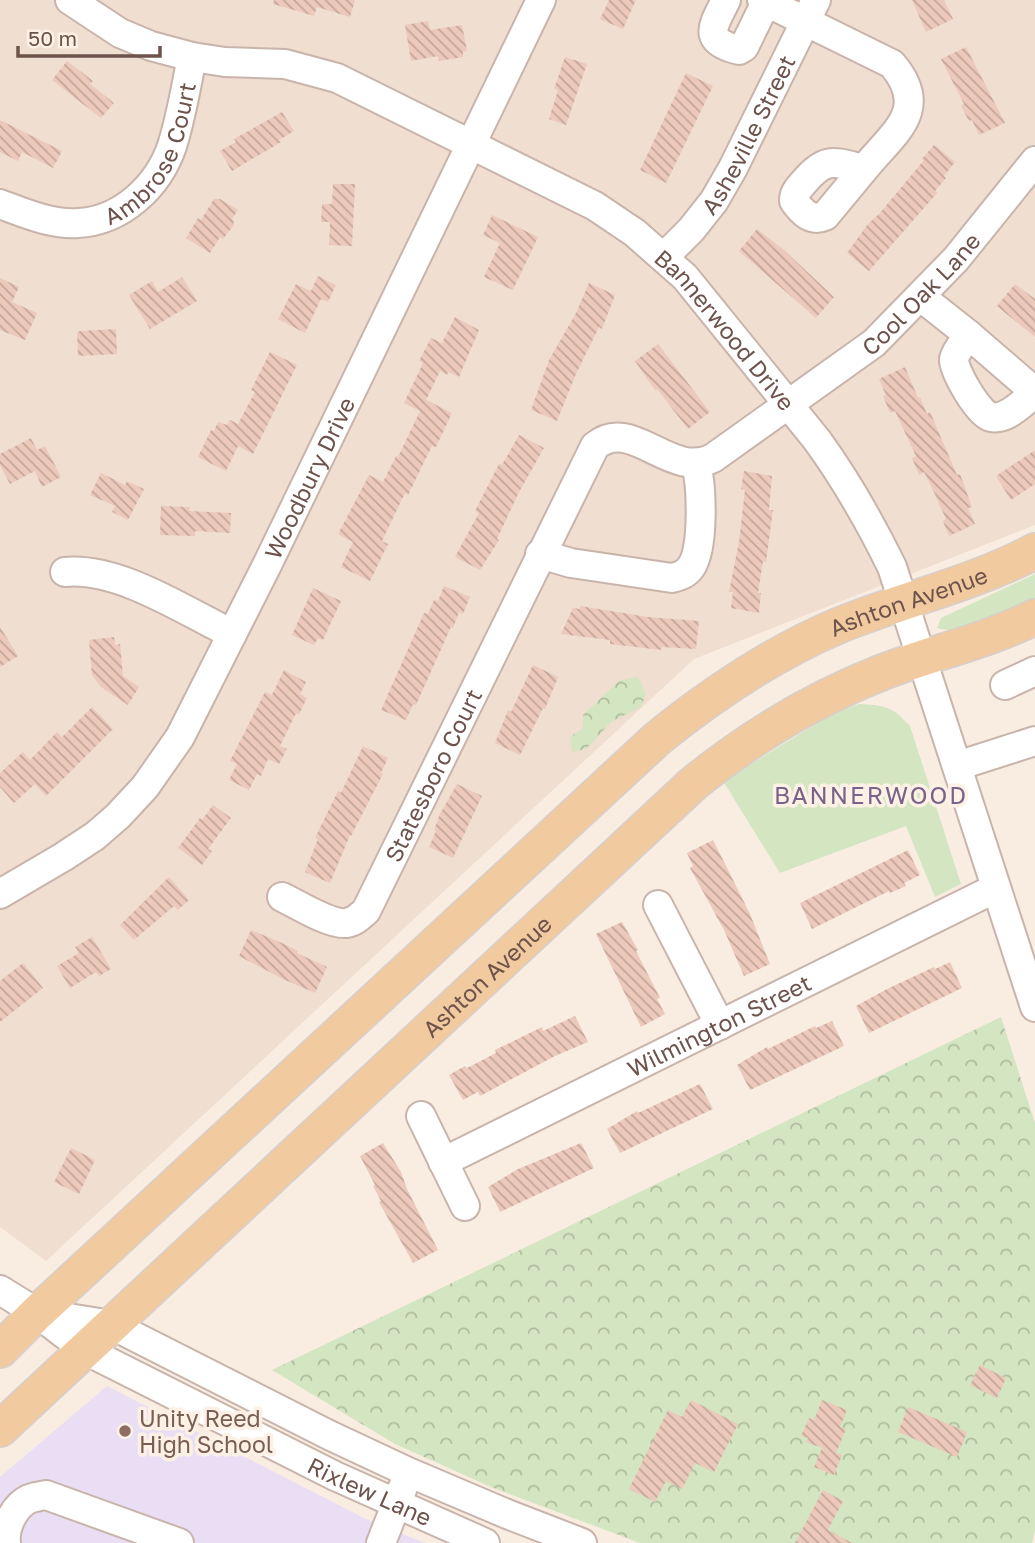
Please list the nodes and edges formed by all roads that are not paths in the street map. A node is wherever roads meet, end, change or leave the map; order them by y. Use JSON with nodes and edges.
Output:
{"nodes":[{"id":1,"x":70,"y":0,"type":"edge"},
{"id":2,"x":541,"y":0,"type":"edge"},
{"id":3,"x":726,"y":0,"type":"edge"},
{"id":4,"x":764,"y":1,"type":"edge"},
{"id":5,"x":811,"y":10,"type":"edge"},
{"id":6,"x":192,"y":57,"type":"junction"},
{"id":7,"x":470,"y":144,"type":"junction"},
{"id":8,"x":1035,"y":161,"type":"edge"},
{"id":9,"x":864,"y":169,"type":"dead end"},
{"id":10,"x":0,"y":204,"type":"edge"},
{"id":11,"x":664,"y":257,"type":"junction"},
{"id":12,"x":921,"y":297,"type":"junction"},
{"id":13,"x":969,"y":335,"type":"dead end"},
{"id":14,"x":788,"y":405,"type":"junction"},
{"id":15,"x":696,"y":464,"type":"junction"},
{"id":16,"x":1035,"y":551,"type":"edge"},
{"id":17,"x":540,"y":554,"type":"junction"},
{"id":18,"x":65,"y":572,"type":"dead end"},
{"id":19,"x":903,"y":601,"type":"junction"},
{"id":20,"x":1035,"y":617,"type":"edge"},
{"id":21,"x":232,"y":634,"type":"junction"},
{"id":22,"x":922,"y":659,"type":"junction"},
{"id":23,"x":1035,"y":671,"type":"edge"},
{"id":24,"x":1005,"y":685,"type":"dead end"},
{"id":25,"x":1035,"y":741,"type":"edge"},
{"id":26,"x":957,"y":766,"type":"junction"},
{"id":27,"x":996,"y":888,"type":"junction"},
{"id":28,"x":0,"y":894,"type":"edge"},
{"id":29,"x":282,"y":897,"type":"dead end"},
{"id":30,"x":658,"y":905,"type":"dead end"},
{"id":31,"x":1035,"y":1007,"type":"edge"},
{"id":32,"x":720,"y":1025,"type":"junction"},
{"id":33,"x":421,"y":1116,"type":"dead end"},
{"id":34,"x":443,"y":1162,"type":"junction"},
{"id":35,"x":465,"y":1206,"type":"dead end"},
{"id":36,"x":0,"y":1290,"type":"edge"},
{"id":37,"x":37,"y":1313,"type":"junction"},
{"id":38,"x":112,"y":1325,"type":"junction"},
{"id":39,"x":0,"y":1350,"type":"edge"},
{"id":40,"x":85,"y":1350,"type":"junction"},
{"id":41,"x":0,"y":1429,"type":"edge"},
{"id":42,"x":408,"y":1472,"type":"junction"},
{"id":43,"x":396,"y":1504,"type":"junction"},
{"id":44,"x":6,"y":1543,"type":"edge"},
{"id":45,"x":179,"y":1543,"type":"edge"},
{"id":46,"x":381,"y":1543,"type":"edge"},
{"id":47,"x":485,"y":1543,"type":"edge"},
{"id":48,"x":582,"y":1543,"type":"edge"}],
"edges":[{"from":1,"to":6,"type":"street","name":"Bannerwood Drive"},
{"from":2,"to":7,"type":"street","name":"Woodbury Drive"},
{"from":3,"to":4,"type":"street"},
{"from":4,"to":5,"type":"street"},
{"from":5,"to":9,"type":"street"},
{"from":5,"to":11,"type":"street","name":"Asheville Street"},
{"from":6,"to":7,"type":"street","name":"Bannerwood Drive"},
{"from":6,"to":10,"type":"street","name":"Ambrose Court"},
{"from":7,"to":11,"type":"street","name":"Bannerwood Drive"},
{"from":7,"to":21,"type":"street","name":"Woodbury Drive"},
{"from":8,"to":12,"type":"street","name":"Cool Oak Lane"},
{"from":11,"to":14,"type":"street","name":"Bannerwood Drive"},
{"from":12,"to":13,"type":"street"},
{"from":12,"to":14,"type":"street","name":"Cool Oak Lane"},
{"from":14,"to":15,"type":"street"},
{"from":14,"to":19,"type":"street","name":"Bannerwood Drive"},
{"from":15,"to":17,"type":"street","name":"Statesboro Court"},
{"from":15,"to":17,"type":"street"},
{"from":16,"to":19,"type":"main road","name":"Ashton Avenue"},
{"from":17,"to":29,"type":"street","name":"Statesboro Court"},
{"from":18,"to":21,"type":"street"},
{"from":19,"to":22,"type":"street","name":"Bannerwood Drive"},
{"from":19,"to":37,"type":"main road","name":"Ashton Avenue"},
{"from":20,"to":22,"type":"main road","name":"Ashton Avenue"},
{"from":21,"to":28,"type":"street","name":"Woodbury Drive"},
{"from":22,"to":26,"type":"street","name":"Bannerwood Drive"},
{"from":22,"to":38,"type":"main road","name":"Ashton Avenue"},
{"from":23,"to":24,"type":"street"},
{"from":25,"to":26,"type":"street"},
{"from":26,"to":27,"type":"street","name":"Bannerwood Drive"},
{"from":27,"to":31,"type":"street","name":"Bannerwood Drive"},
{"from":27,"to":32,"type":"street","name":"Wilmington Street"},
{"from":30,"to":32,"type":"street"},
{"from":32,"to":34,"type":"street","name":"Wilmington Street"},
{"from":33,"to":34,"type":"street"},
{"from":34,"to":35,"type":"street"},
{"from":36,"to":37,"type":"street","name":"Rixlew Lane"},
{"from":37,"to":38,"type":"street","name":"Rixlew Lane"},
{"from":37,"to":39,"type":"main road","name":"Ashton Avenue"},
{"from":37,"to":40,"type":"street","name":"Rixlew Lane"},
{"from":38,"to":40,"type":"main road","name":"Ashton Avenue"},
{"from":38,"to":42,"type":"street","name":"Rixlew Lane"},
{"from":40,"to":41,"type":"main road","name":"Ashton Avenue"},
{"from":40,"to":43,"type":"street","name":"Rixlew Lane"},
{"from":42,"to":43,"type":"street"},
{"from":42,"to":48,"type":"street","name":"Rixlew Lane"},
{"from":43,"to":46,"type":"street"},
{"from":43,"to":47,"type":"street","name":"Rixlew Lane"},
{"from":44,"to":45,"type":"street"}]}
